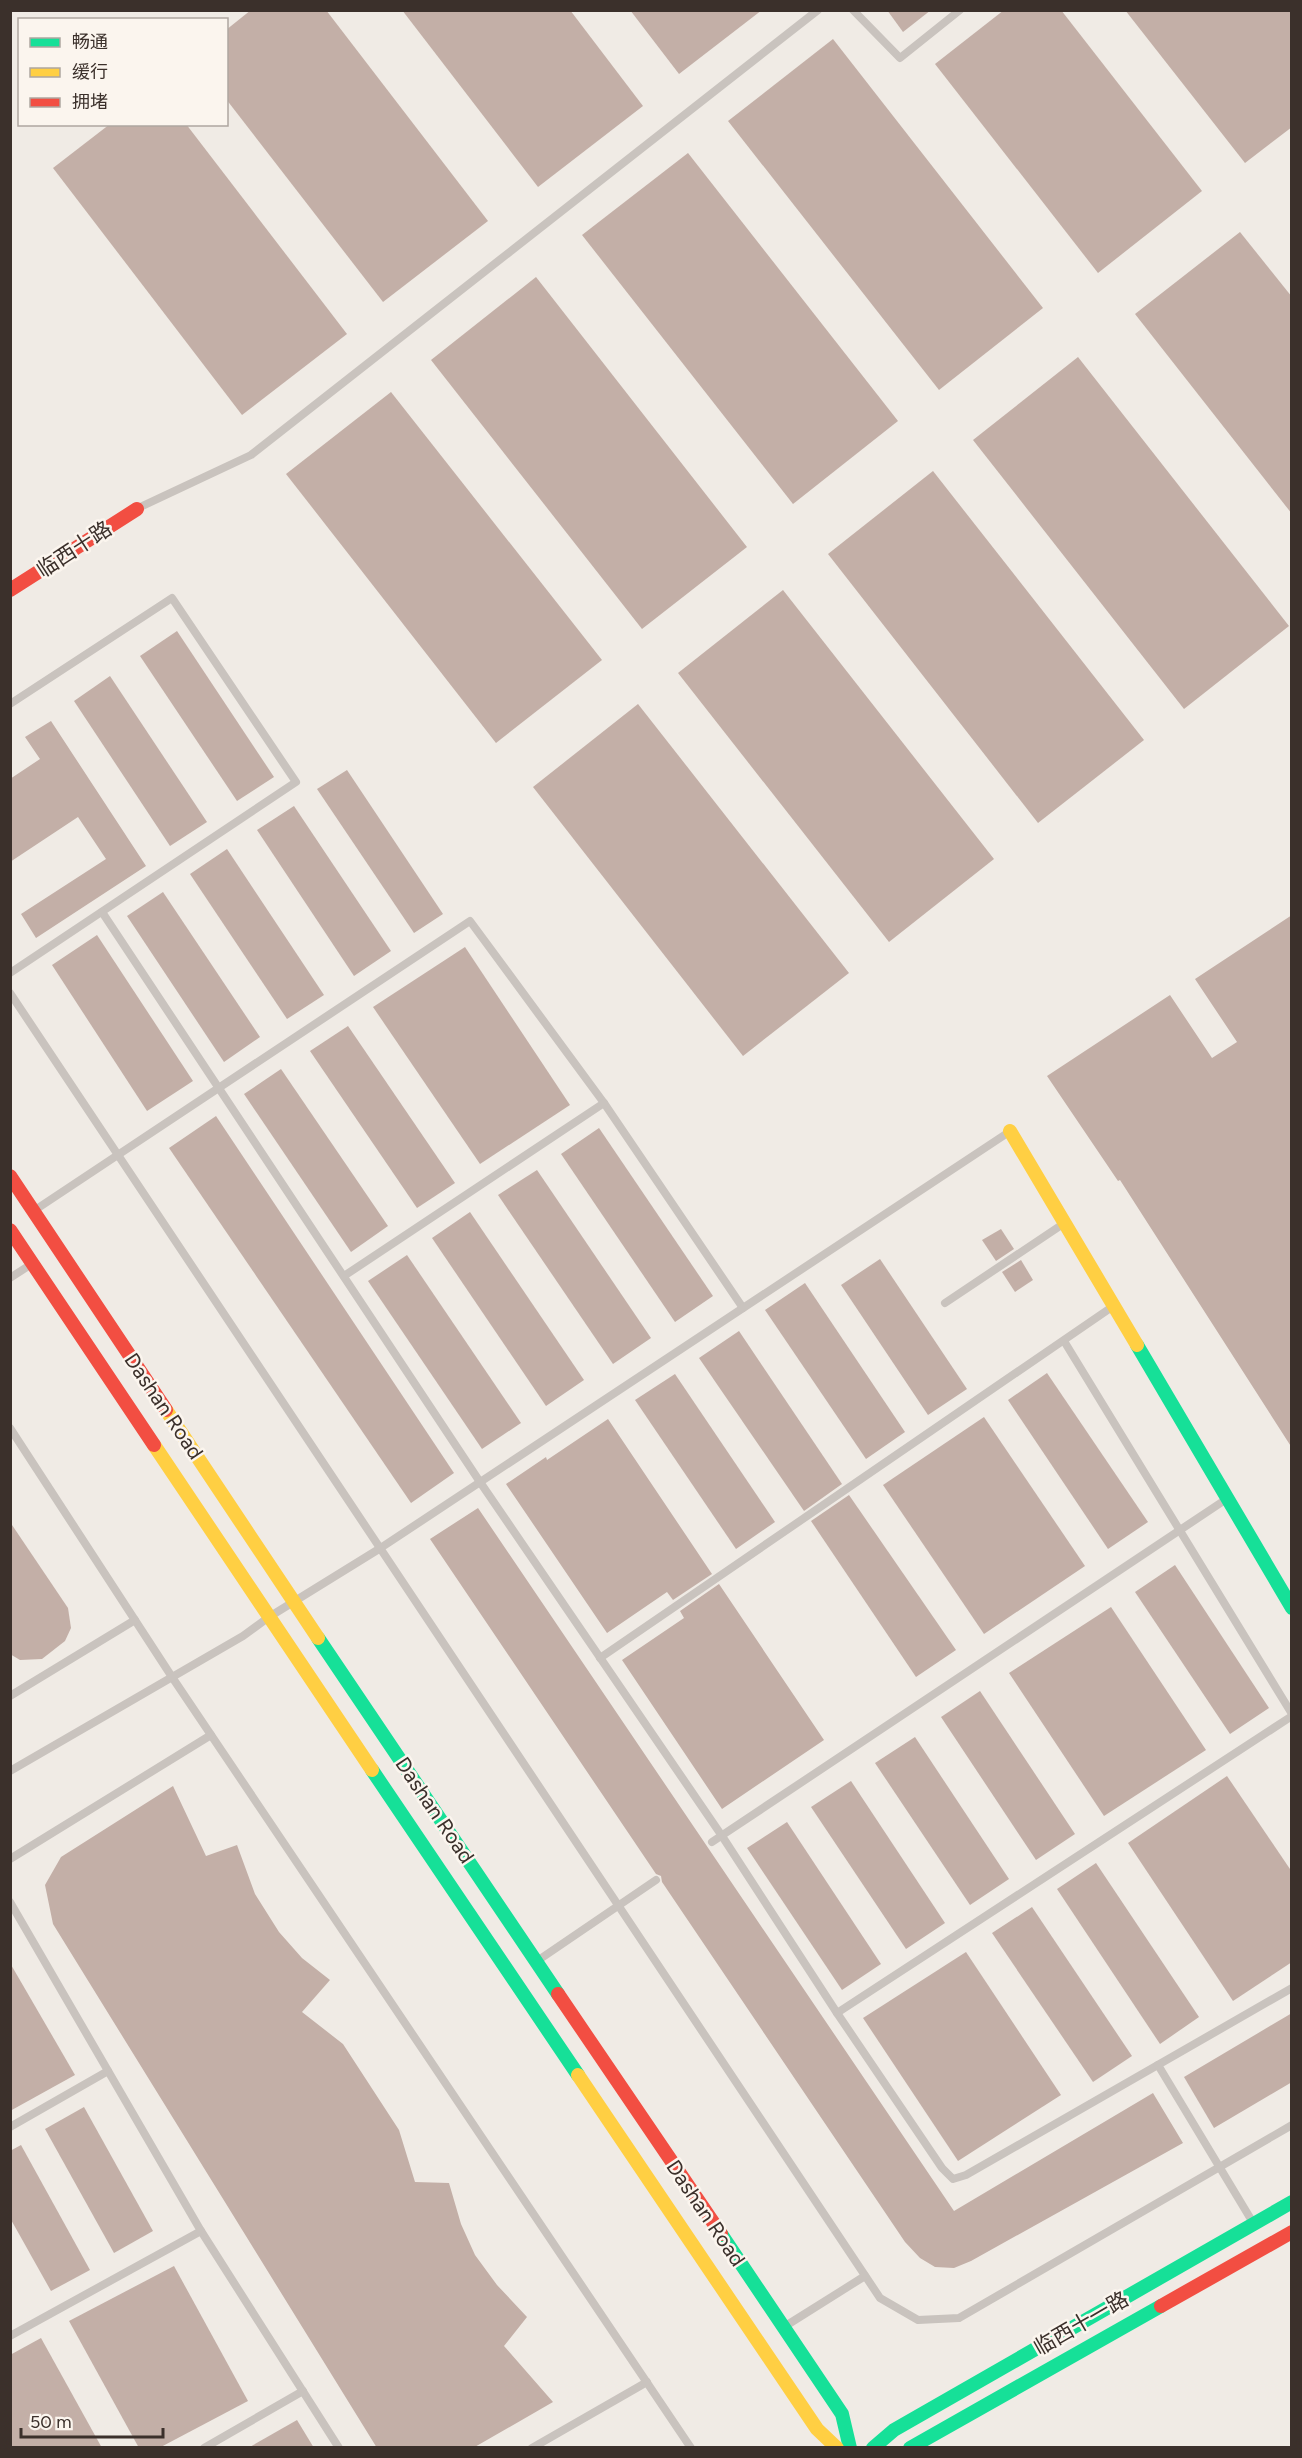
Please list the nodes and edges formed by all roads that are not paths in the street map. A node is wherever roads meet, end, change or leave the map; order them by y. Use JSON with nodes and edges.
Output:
{"nodes":[{"id":1,"x":818,"y":10,"type":"edge"},
{"id":2,"x":853,"y":10,"type":"edge"},
{"id":3,"x":960,"y":10,"type":"edge"},
{"id":4,"x":137,"y":509,"type":"joint"},
{"id":5,"x":10,"y":590,"type":"edge"},
{"id":6,"x":10,"y":704,"type":"edge"},
{"id":7,"x":102,"y":912,"type":"junction"},
{"id":8,"x":10,"y":973,"type":"edge"},
{"id":9,"x":10,"y":993,"type":"edge"},
{"id":10,"x":219,"y":1089,"type":"junction"},
{"id":11,"x":604,"y":1103,"type":"junction"},
{"id":12,"x":1010,"y":1131,"type":"joint"},
{"id":13,"x":118,"y":1156,"type":"junction"},
{"id":14,"x":10,"y":1176,"type":"edge"},
{"id":15,"x":34,"y":1210,"type":"junction"},
{"id":16,"x":1064,"y":1223,"type":"junction"},
{"id":17,"x":10,"y":1230,"type":"edge"},
{"id":18,"x":33,"y":1263,"type":"junction"},
{"id":19,"x":344,"y":1276,"type":"junction"},
{"id":20,"x":10,"y":1278,"type":"edge"},
{"id":21,"x":945,"y":1303,"type":"dead end"},
{"id":22,"x":1113,"y":1307,"type":"junction"},
{"id":23,"x":743,"y":1308,"type":"junction"},
{"id":24,"x":1064,"y":1341,"type":"junction"},
{"id":25,"x":10,"y":1428,"type":"edge"},
{"id":26,"x":480,"y":1482,"type":"junction"},
{"id":27,"x":1227,"y":1499,"type":"junction"},
{"id":28,"x":1179,"y":1530,"type":"junction"},
{"id":29,"x":379,"y":1549,"type":"junction"},
{"id":30,"x":294,"y":1602,"type":"junction"},
{"id":31,"x":1292,"y":1608,"type":"edge"},
{"id":32,"x":269,"y":1617,"type":"junction"},
{"id":33,"x":135,"y":1620,"type":"junction"},
{"id":34,"x":600,"y":1658,"type":"junction"},
{"id":35,"x":172,"y":1677,"type":"junction"},
{"id":36,"x":10,"y":1696,"type":"edge"},
{"id":37,"x":1292,"y":1715,"type":"edge"},
{"id":38,"x":212,"y":1735,"type":"junction"},
{"id":39,"x":10,"y":1771,"type":"edge"},
{"id":40,"x":722,"y":1836,"type":"junction"},
{"id":41,"x":711,"y":1842,"type":"dead end"},
{"id":42,"x":10,"y":1859,"type":"edge"},
{"id":43,"x":656,"y":1880,"type":"dead end"},
{"id":44,"x":10,"y":1902,"type":"edge"},
{"id":45,"x":617,"y":1905,"type":"junction"},
{"id":46,"x":537,"y":1961,"type":"junction"},
{"id":47,"x":1292,"y":1988,"type":"edge"},
{"id":48,"x":837,"y":2013,"type":"junction"},
{"id":49,"x":1158,"y":2065,"type":"junction"},
{"id":50,"x":108,"y":2071,"type":"junction"},
{"id":51,"x":1292,"y":2126,"type":"edge"},
{"id":52,"x":10,"y":2127,"type":"edge"},
{"id":53,"x":1220,"y":2168,"type":"junction"},
{"id":54,"x":1292,"y":2202,"type":"edge"},
{"id":55,"x":1292,"y":2217,"type":"edge"},
{"id":56,"x":1257,"y":2229,"type":"junction"},
{"id":57,"x":201,"y":2231,"type":"junction"},
{"id":58,"x":1292,"y":2232,"type":"edge"},
{"id":59,"x":866,"y":2276,"type":"junction"},
{"id":60,"x":782,"y":2328,"type":"junction"},
{"id":61,"x":10,"y":2336,"type":"edge"},
{"id":62,"x":647,"y":2382,"type":"junction"},
{"id":63,"x":303,"y":2391,"type":"junction"},
{"id":64,"x":204,"y":2448,"type":"edge"},
{"id":65,"x":339,"y":2448,"type":"edge"},
{"id":66,"x":532,"y":2448,"type":"edge"},
{"id":67,"x":692,"y":2448,"type":"edge"},
{"id":68,"x":837,"y":2448,"type":"edge"},
{"id":69,"x":850,"y":2448,"type":"edge"},
{"id":70,"x":873,"y":2448,"type":"edge"},
{"id":71,"x":882,"y":2448,"type":"edge"},
{"id":72,"x":910,"y":2448,"type":"edge"}],
"edges":[{"from":1,"to":4,"type":"lane"},
{"from":2,"to":3,"type":"lane"},
{"from":4,"to":5,"type":"main road","name":"临西十路"},
{"from":6,"to":7,"type":"lane"},
{"from":7,"to":8,"type":"lane"},
{"from":7,"to":10,"type":"lane"},
{"from":9,"to":13,"type":"lane"},
{"from":10,"to":11,"type":"lane"},
{"from":10,"to":13,"type":"lane"},
{"from":10,"to":19,"type":"lane"},
{"from":11,"to":19,"type":"lane"},
{"from":11,"to":23,"type":"lane"},
{"from":12,"to":16,"type":"main road"},
{"from":12,"to":23,"type":"lane"},
{"from":13,"to":15,"type":"lane"},
{"from":13,"to":29,"type":"lane"},
{"from":14,"to":15,"type":"main road","name":"Dashan Road"},
{"from":15,"to":30,"type":"main road","name":"Dashan Road"},
{"from":16,"to":21,"type":"lane"},
{"from":16,"to":22,"type":"main road"},
{"from":17,"to":18,"type":"main road","name":"Dashan Road"},
{"from":18,"to":20,"type":"lane"},
{"from":18,"to":32,"type":"main road","name":"Dashan Road"},
{"from":19,"to":26,"type":"lane"},
{"from":22,"to":24,"type":"lane"},
{"from":22,"to":27,"type":"main road"},
{"from":23,"to":26,"type":"lane"},
{"from":24,"to":28,"type":"lane"},
{"from":24,"to":34,"type":"lane"},
{"from":25,"to":33,"type":"lane"},
{"from":26,"to":29,"type":"lane"},
{"from":26,"to":34,"type":"lane"},
{"from":27,"to":28,"type":"lane"},
{"from":27,"to":31,"type":"main road"},
{"from":28,"to":37,"type":"lane"},
{"from":28,"to":40,"type":"lane"},
{"from":29,"to":30,"type":"lane"},
{"from":29,"to":45,"type":"lane"},
{"from":30,"to":32,"type":"lane"},
{"from":30,"to":46,"type":"main road","name":"Dashan Road"},
{"from":32,"to":35,"type":"lane"},
{"from":32,"to":68,"type":"main road","name":"Dashan Road"},
{"from":33,"to":35,"type":"lane"},
{"from":33,"to":36,"type":"lane"},
{"from":34,"to":40,"type":"lane"},
{"from":35,"to":38,"type":"lane"},
{"from":35,"to":39,"type":"lane"},
{"from":37,"to":48,"type":"lane"},
{"from":38,"to":42,"type":"lane"},
{"from":38,"to":62,"type":"lane"},
{"from":40,"to":41,"type":"lane"},
{"from":40,"to":48,"type":"lane"},
{"from":43,"to":45,"type":"lane"},
{"from":44,"to":50,"type":"lane"},
{"from":45,"to":46,"type":"lane"},
{"from":45,"to":59,"type":"lane"},
{"from":46,"to":60,"type":"main road","name":"Dashan Road"},
{"from":47,"to":49,"type":"lane"},
{"from":48,"to":49,"type":"lane"},
{"from":49,"to":53,"type":"lane"},
{"from":50,"to":52,"type":"lane"},
{"from":50,"to":57,"type":"lane"},
{"from":51,"to":53,"type":"lane"},
{"from":53,"to":56,"type":"lane"},
{"from":53,"to":59,"type":"lane"},
{"from":54,"to":56,"type":"main road","name":"临西十一路"},
{"from":55,"to":56,"type":"main road","name":"临西十一路"},
{"from":56,"to":70,"type":"main road","name":"临西十一路"},
{"from":56,"to":71,"type":"main road","name":"临西十一路"},
{"from":57,"to":61,"type":"lane"},
{"from":57,"to":63,"type":"lane"},
{"from":58,"to":72,"type":"main road","name":"临西十一路"},
{"from":59,"to":60,"type":"lane"},
{"from":60,"to":69,"type":"main road","name":"Dashan Road"},
{"from":62,"to":66,"type":"lane"},
{"from":62,"to":67,"type":"lane"},
{"from":63,"to":64,"type":"lane"},
{"from":63,"to":65,"type":"lane"}]}
